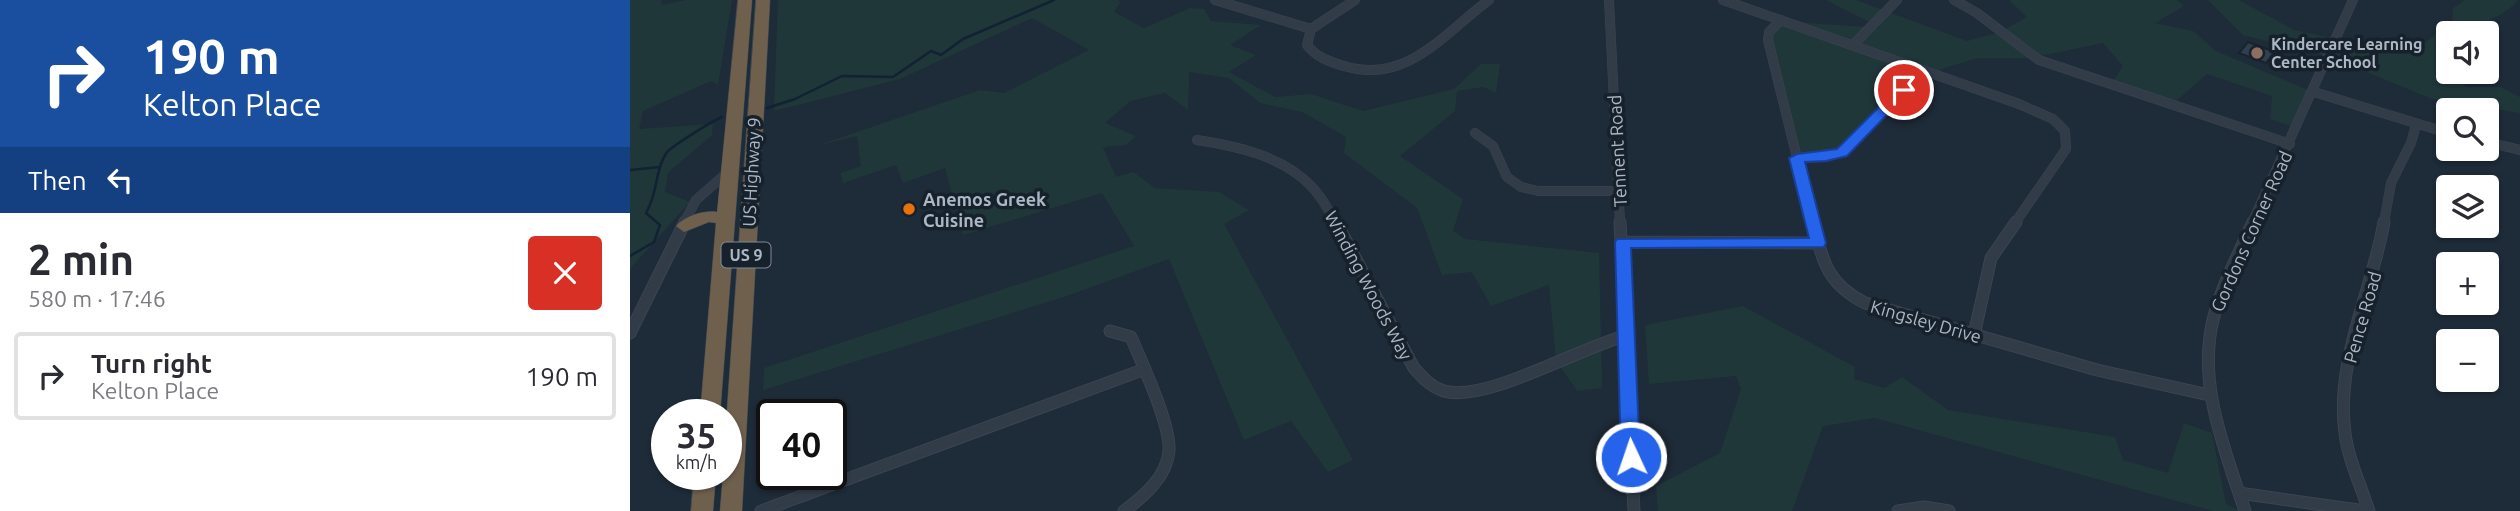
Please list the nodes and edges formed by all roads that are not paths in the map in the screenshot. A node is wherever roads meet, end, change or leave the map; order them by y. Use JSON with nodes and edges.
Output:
{"nodes":[{"id":1,"x":745,"y":0,"type":"edge"},
{"id":2,"x":763,"y":0,"type":"edge"},
{"id":3,"x":1215,"y":0,"type":"edge"},
{"id":4,"x":1356,"y":0,"type":"edge"},
{"id":5,"x":1489,"y":0,"type":"edge"},
{"id":6,"x":1609,"y":0,"type":"edge"},
{"id":7,"x":1723,"y":0,"type":"edge"},
{"id":8,"x":1897,"y":0,"type":"edge"},
{"id":9,"x":1954,"y":0,"type":"edge"},
{"id":10,"x":2353,"y":0,"type":"edge"},
{"id":11,"x":1781,"y":20,"type":"junction"},
{"id":12,"x":1311,"y":29,"type":"junction"},
{"id":13,"x":1853,"y":45,"type":"junction"},
{"id":14,"x":1923,"y":70,"type":"junction"},
{"id":15,"x":2314,"y":92,"type":"junction"},
{"id":16,"x":2416,"y":125,"type":"junction"},
{"id":17,"x":2436,"y":130,"type":"edge"},
{"id":18,"x":1475,"y":133,"type":"dead end"},
{"id":19,"x":1197,"y":140,"type":"dead end"},
{"id":20,"x":2290,"y":144,"type":"junction"},
{"id":21,"x":2499,"y":145,"type":"edge"},
{"id":22,"x":2520,"y":150,"type":"edge"},
{"id":23,"x":1797,"y":158,"type":"junction"},
{"id":24,"x":731,"y":169,"type":"junction"},
{"id":25,"x":1619,"y":191,"type":"junction"},
{"id":26,"x":726,"y":219,"type":"junction"},
{"id":27,"x":684,"y":226,"type":"junction"},
{"id":28,"x":1623,"y":242,"type":"junction"},
{"id":29,"x":1818,"y":243,"type":"junction"},
{"id":30,"x":1110,"y":331,"type":"dead end"},
{"id":31,"x":630,"y":333,"type":"edge"},
{"id":32,"x":1974,"y":335,"type":"junction"},
{"id":33,"x":1625,"y":336,"type":"junction"},
{"id":34,"x":1145,"y":369,"type":"junction"},
{"id":35,"x":2209,"y":395,"type":"junction"},
{"id":36,"x":711,"y":399,"type":"edge"},
{"id":37,"x":704,"y":490,"type":"edge"},
{"id":38,"x":2239,"y":492,"type":"junction"},
{"id":39,"x":702,"y":511,"type":"edge"},
{"id":40,"x":731,"y":511,"type":"edge"},
{"id":41,"x":761,"y":511,"type":"edge"},
{"id":42,"x":1124,"y":511,"type":"edge"},
{"id":43,"x":1634,"y":511,"type":"edge"},
{"id":44,"x":1898,"y":511,"type":"edge"},
{"id":45,"x":1949,"y":511,"type":"edge"},
{"id":46,"x":2245,"y":511,"type":"edge"},
{"id":47,"x":2367,"y":511,"type":"edge"}],
"edges":[{"from":1,"to":24,"type":"highway","name":"US Highway 9","number":"US 9"},
{"from":2,"to":40,"type":"highway","name":"US Highway 9","number":"US 9"},
{"from":3,"to":12,"type":"street"},
{"from":4,"to":12,"type":"street"},
{"from":5,"to":12,"type":"street"},
{"from":6,"to":25,"type":"street","name":"Tennent Road"},
{"from":7,"to":11,"type":"street"},
{"from":8,"to":13,"type":"street"},
{"from":9,"to":20,"type":"street"},
{"from":10,"to":15,"type":"street","name":"Gordons Corner Road"},
{"from":11,"to":13,"type":"street"},
{"from":11,"to":23,"type":"street","name":"Kingsley Drive"},
{"from":13,"to":14,"type":"street"},
{"from":14,"to":23,"type":"street"},
{"from":14,"to":32,"type":"street"},
{"from":15,"to":16,"type":"street"},
{"from":15,"to":20,"type":"street","name":"Gordons Corner Road"},
{"from":16,"to":17,"type":"street"},
{"from":16,"to":47,"type":"street","name":"Pence Road"},
{"from":18,"to":25,"type":"street"},
{"from":19,"to":33,"type":"street","name":"Winding Woods Way"},
{"from":20,"to":35,"type":"street","name":"Gordons Corner Road"},
{"from":21,"to":22,"type":"street"},
{"from":23,"to":29,"type":"street","name":"Kingsley Drive"},
{"from":24,"to":26,"type":"highway","name":"US Highway 9","number":"US 9"},
{"from":24,"to":27,"type":"street"},
{"from":25,"to":28,"type":"street","name":"Tennent Road"},
{"from":26,"to":27,"type":"highway"},
{"from":26,"to":36,"type":"highway","name":"US Highway 9","number":"US 9"},
{"from":27,"to":31,"type":"street"},
{"from":28,"to":29,"type":"street"},
{"from":28,"to":33,"type":"street","name":"Tennent Road"},
{"from":29,"to":32,"type":"street","name":"Kingsley Drive"},
{"from":30,"to":34,"type":"street"},
{"from":32,"to":35,"type":"street","name":"Kingsley Drive"},
{"from":33,"to":43,"type":"street","name":"Tennent Road"},
{"from":34,"to":41,"type":"street"},
{"from":34,"to":42,"type":"street"},
{"from":35,"to":38,"type":"street","name":"Gordons Corner Road"},
{"from":37,"to":39,"type":"highway"},
{"from":38,"to":46,"type":"street","name":"Gordons Corner Road"},
{"from":38,"to":47,"type":"street"},
{"from":44,"to":45,"type":"street"}]}
